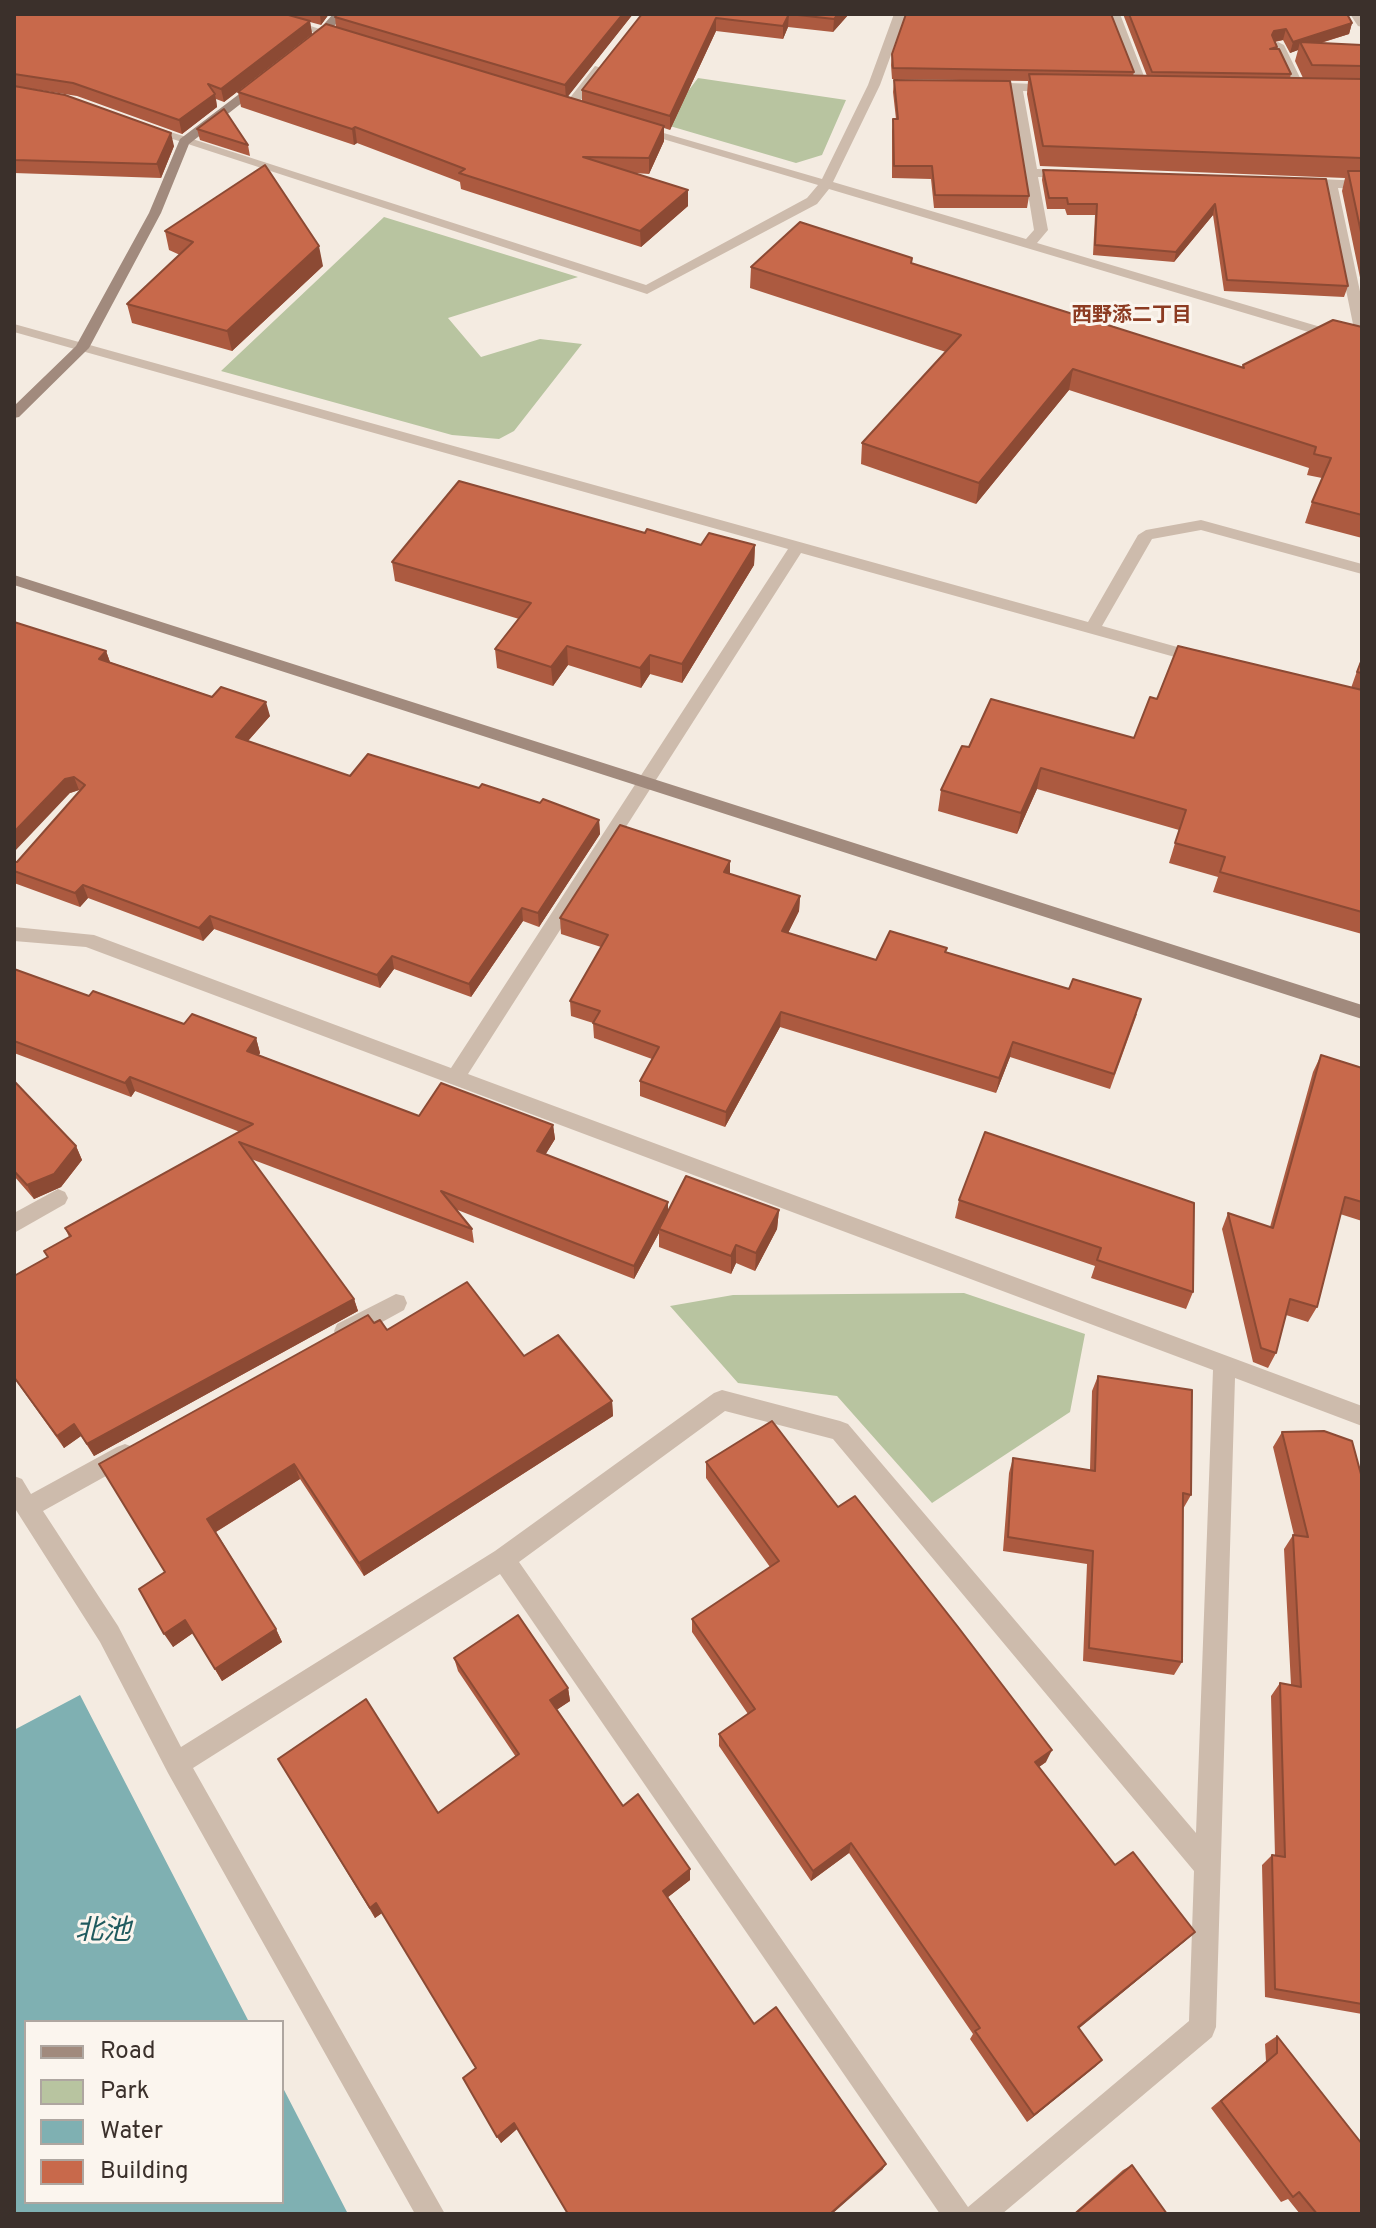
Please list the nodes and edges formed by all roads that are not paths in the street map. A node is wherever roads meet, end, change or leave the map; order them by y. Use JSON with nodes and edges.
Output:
{"nodes":[{"id":1,"x":261,"y":14,"type":"edge"},
{"id":2,"x":339,"y":14,"type":"edge"},
{"id":3,"x":900,"y":14,"type":"edge"},
{"id":4,"x":1114,"y":14,"type":"edge"},
{"id":5,"x":1356,"y":14,"type":"edge"},
{"id":6,"x":1362,"y":24,"type":"edge"},
{"id":7,"x":325,"y":33,"type":"junction"},
{"id":8,"x":356,"y":43,"type":"edge"},
{"id":9,"x":1278,"y":45,"type":"edge"},
{"id":10,"x":302,"y":52,"type":"edge"},
{"id":11,"x":606,"y":60,"type":"edge"},
{"id":12,"x":266,"y":79,"type":"edge"},
{"id":13,"x":874,"y":85,"type":"junction"},
{"id":14,"x":890,"y":85,"type":"edge"},
{"id":15,"x":969,"y":86,"type":"edge"},
{"id":16,"x":1016,"y":87,"type":"junction"},
{"id":17,"x":1064,"y":88,"type":"edge"},
{"id":18,"x":1128,"y":89,"type":"edge"},
{"id":19,"x":1143,"y":89,"type":"junction"},
{"id":20,"x":1159,"y":89,"type":"edge"},
{"id":21,"x":1285,"y":91,"type":"edge"},
{"id":22,"x":1301,"y":92,"type":"junction"},
{"id":23,"x":1316,"y":92,"type":"edge"},
{"id":24,"x":553,"y":102,"type":"edge"},
{"id":25,"x":569,"y":107,"type":"junction"},
{"id":26,"x":584,"y":111,"type":"edge"},
{"id":27,"x":128,"y":122,"type":"edge"},
{"id":28,"x":629,"y":125,"type":"edge"},
{"id":29,"x":184,"y":142,"type":"junction"},
{"id":30,"x":1031,"y":173,"type":"junction"},
{"id":31,"x":1079,"y":175,"type":"edge"},
{"id":32,"x":1284,"y":182,"type":"edge"},
{"id":33,"x":826,"y":184,"type":"junction"},
{"id":34,"x":1331,"y":184,"type":"junction"},
{"id":35,"x":1362,"y":185,"type":"edge"},
{"id":36,"x":1029,"y":244,"type":"junction"},
{"id":37,"x":14,"y":328,"type":"edge"},
{"id":38,"x":1359,"y":343,"type":"edge"},
{"id":39,"x":82,"y":348,"type":"junction"},
{"id":40,"x":14,"y":414,"type":"edge"},
{"id":41,"x":796,"y":549,"type":"junction"},
{"id":42,"x":1362,"y":569,"type":"edge"},
{"id":43,"x":14,"y":580,"type":"edge"},
{"id":44,"x":1092,"y":629,"type":"junction"},
{"id":45,"x":1212,"y":662,"type":"edge"},
{"id":46,"x":646,"y":785,"type":"junction"},
{"id":47,"x":14,"y":934,"type":"edge"},
{"id":48,"x":1362,"y":1012,"type":"edge"},
{"id":49,"x":455,"y":1078,"type":"junction"},
{"id":50,"x":58,"y":1198,"type":"dead end"},
{"id":51,"x":14,"y":1224,"type":"edge"},
{"id":52,"x":396,"y":1303,"type":"dead end"},
{"id":53,"x":327,"y":1341,"type":"edge"},
{"id":54,"x":1224,"y":1365,"type":"junction"},
{"id":55,"x":1362,"y":1416,"type":"edge"},
{"id":56,"x":150,"y":1440,"type":"edge"},
{"id":57,"x":21,"y":1498,"type":"edge"},
{"id":58,"x":503,"y":1559,"type":"junction"},
{"id":59,"x":177,"y":1764,"type":"junction"},
{"id":60,"x":1207,"y":1866,"type":"junction"},
{"id":61,"x":431,"y":2214,"type":"edge"},
{"id":62,"x":957,"y":2214,"type":"edge"},
{"id":63,"x":980,"y":2214,"type":"edge"}],
"edges":[{"from":1,"to":7,"type":"street"},
{"from":2,"to":7,"type":"street"},
{"from":3,"to":13,"type":"street"},
{"from":4,"to":19,"type":"street"},
{"from":5,"to":6,"type":"street"},
{"from":7,"to":8,"type":"street"},
{"from":7,"to":10,"type":"street"},
{"from":9,"to":22,"type":"street"},
{"from":11,"to":25,"type":"street"},
{"from":12,"to":29,"type":"street"},
{"from":13,"to":14,"type":"street"},
{"from":13,"to":33,"type":"street"},
{"from":15,"to":16,"type":"street"},
{"from":16,"to":17,"type":"street"},
{"from":16,"to":30,"type":"street"},
{"from":18,"to":19,"type":"street"},
{"from":19,"to":20,"type":"street"},
{"from":21,"to":22,"type":"street"},
{"from":22,"to":23,"type":"street"},
{"from":24,"to":25,"type":"street"},
{"from":25,"to":26,"type":"street"},
{"from":27,"to":29,"type":"street"},
{"from":28,"to":33,"type":"street"},
{"from":29,"to":33,"type":"street"},
{"from":29,"to":39,"type":"street"},
{"from":30,"to":31,"type":"street"},
{"from":30,"to":36,"type":"street"},
{"from":32,"to":34,"type":"street"},
{"from":33,"to":36,"type":"street"},
{"from":34,"to":35,"type":"street"},
{"from":34,"to":38,"type":"street"},
{"from":36,"to":38,"type":"street"},
{"from":37,"to":39,"type":"street"},
{"from":39,"to":40,"type":"street"},
{"from":39,"to":41,"type":"street"},
{"from":41,"to":44,"type":"street"},
{"from":41,"to":46,"type":"street"},
{"from":42,"to":44,"type":"street"},
{"from":43,"to":46,"type":"street"},
{"from":44,"to":45,"type":"street"},
{"from":46,"to":48,"type":"street"},
{"from":46,"to":49,"type":"street"},
{"from":47,"to":49,"type":"street"},
{"from":49,"to":54,"type":"street"},
{"from":50,"to":51,"type":"street"},
{"from":52,"to":53,"type":"street"},
{"from":54,"to":55,"type":"street"},
{"from":54,"to":60,"type":"street"},
{"from":56,"to":57,"type":"street"},
{"from":57,"to":59,"type":"street"},
{"from":58,"to":59,"type":"street"},
{"from":58,"to":60,"type":"street"},
{"from":58,"to":62,"type":"street"},
{"from":59,"to":61,"type":"street"},
{"from":60,"to":63,"type":"street"}]}
